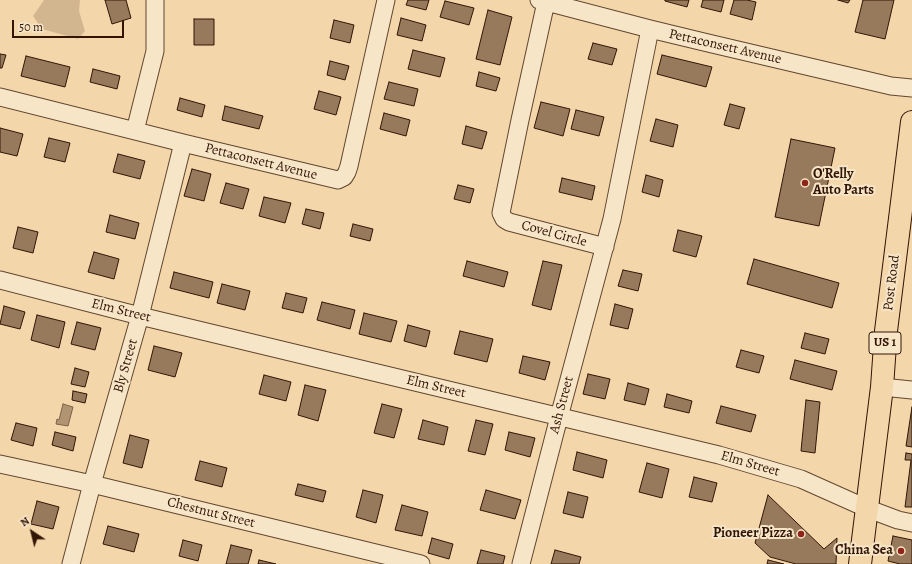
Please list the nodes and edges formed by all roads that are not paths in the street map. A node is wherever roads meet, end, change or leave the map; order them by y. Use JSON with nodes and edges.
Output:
{"nodes":[{"id":1,"x":155,"y":0,"type":"edge"},
{"id":2,"x":386,"y":0,"type":"edge"},
{"id":3,"x":542,"y":1,"type":"edge"},
{"id":4,"x":650,"y":29,"type":"junction"},
{"id":5,"x":912,"y":88,"type":"edge"},
{"id":6,"x":0,"y":97,"type":"edge"},
{"id":7,"x":912,"y":122,"type":"edge"},
{"id":8,"x":134,"y":131,"type":"junction"},
{"id":9,"x":183,"y":143,"type":"junction"},
{"id":10,"x":605,"y":247,"type":"junction"},
{"id":11,"x":0,"y":280,"type":"edge"},
{"id":12,"x":140,"y":316,"type":"junction"},
{"id":13,"x":882,"y":387,"type":"junction"},
{"id":14,"x":912,"y":390,"type":"edge"},
{"id":15,"x":559,"y":416,"type":"junction"},
{"id":16,"x":0,"y":464,"type":"edge"},
{"id":17,"x":92,"y":484,"type":"junction"},
{"id":18,"x":866,"y":508,"type":"junction"},
{"id":19,"x":912,"y":523,"type":"edge"},
{"id":20,"x":71,"y":564,"type":"edge"},
{"id":21,"x":421,"y":564,"type":"edge"},
{"id":22,"x":521,"y":564,"type":"edge"},
{"id":23,"x":860,"y":564,"type":"edge"}],
"edges":[{"from":1,"to":8,"type":"street"},
{"from":2,"to":9,"type":"street","name":"Pettaconsett Avenue"},
{"from":3,"to":4,"type":"street","name":"Pettaconsett Avenue"},
{"from":3,"to":10,"type":"street","name":"Covel Circle"},
{"from":4,"to":5,"type":"street","name":"Pettaconsett Avenue"},
{"from":4,"to":10,"type":"street","name":"Covel Circle"},
{"from":6,"to":8,"type":"street","name":"Pettaconsett Avenue"},
{"from":7,"to":13,"type":"main road","name":"Post Road","number":"US 1"},
{"from":8,"to":9,"type":"street","name":"Pettaconsett Avenue"},
{"from":9,"to":12,"type":"street","name":"Bly Street"},
{"from":10,"to":15,"type":"street","name":"Ash Street"},
{"from":11,"to":12,"type":"street","name":"Elm Street"},
{"from":12,"to":15,"type":"street","name":"Elm Street"},
{"from":12,"to":17,"type":"street","name":"Bly Street"},
{"from":13,"to":14,"type":"street"},
{"from":13,"to":18,"type":"main road","name":"Post Road","number":"US 1"},
{"from":15,"to":18,"type":"street","name":"Elm Street"},
{"from":15,"to":22,"type":"street","name":"Ash Street"},
{"from":16,"to":17,"type":"street","name":"Chestnut Street"},
{"from":17,"to":20,"type":"street","name":"Bly Street"},
{"from":17,"to":21,"type":"street","name":"Chestnut Street"},
{"from":18,"to":19,"type":"street","name":"Elm Street"},
{"from":18,"to":23,"type":"main road","name":"Post Road","number":"US 1"}]}
